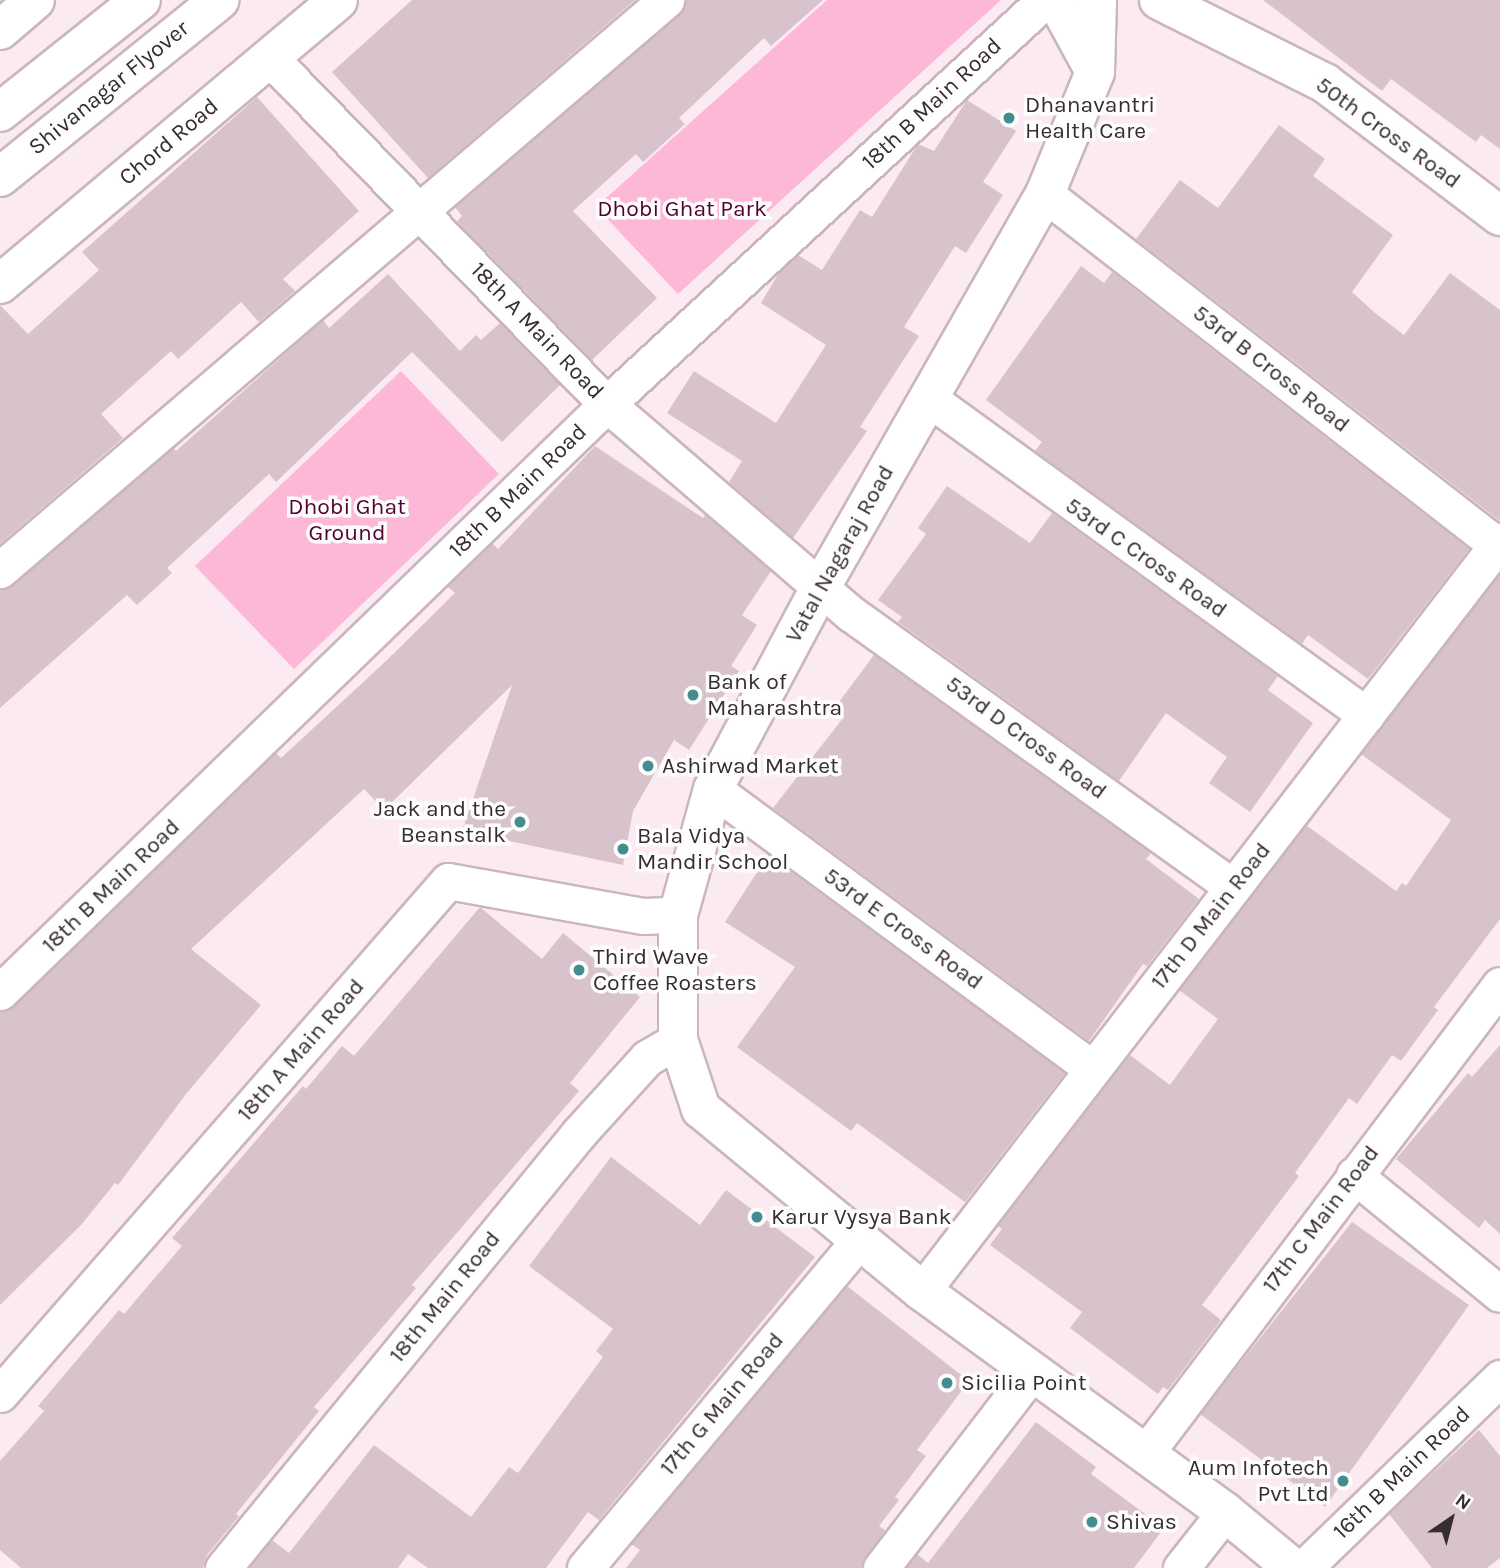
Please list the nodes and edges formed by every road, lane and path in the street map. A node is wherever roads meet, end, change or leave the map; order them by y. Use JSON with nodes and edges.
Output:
{"nodes":[{"id":1,"x":35,"y":0,"type":"edge"},
{"id":2,"x":141,"y":0,"type":"edge"},
{"id":3,"x":219,"y":0,"type":"edge"},
{"id":4,"x":338,"y":0,"type":"edge"},
{"id":5,"x":666,"y":0,"type":"edge"},
{"id":6,"x":1045,"y":0,"type":"edge"},
{"id":7,"x":1056,"y":0,"type":"edge"},
{"id":8,"x":1097,"y":0,"type":"edge"},
{"id":9,"x":1159,"y":0,"type":"edge"},
{"id":10,"x":0,"y":30,"type":"edge"},
{"id":11,"x":270,"y":58,"type":"junction"},
{"id":12,"x":1095,"y":72,"type":"junction"},
{"id":13,"x":0,"y":112,"type":"edge"},
{"id":14,"x":0,"y":177,"type":"edge"},
{"id":15,"x":1045,"y":194,"type":"junction"},
{"id":16,"x":420,"y":210,"type":"junction"},
{"id":17,"x":1500,"y":216,"type":"edge"},
{"id":18,"x":0,"y":284,"type":"edge"},
{"id":19,"x":928,"y":398,"type":"junction"},
{"id":20,"x":607,"y":404,"type":"junction"},
{"id":21,"x":1499,"y":543,"type":"edge"},
{"id":22,"x":0,"y":570,"type":"edge"},
{"id":23,"x":820,"y":588,"type":"junction"},
{"id":24,"x":1366,"y":715,"type":"junction"},
{"id":25,"x":713,"y":789,"type":"junction"},
{"id":26,"x":1233,"y":887,"type":"junction"},
{"id":27,"x":678,"y":915,"type":"junction"},
{"id":28,"x":1500,"y":985,"type":"edge"},
{"id":29,"x":0,"y":992,"type":"edge"},
{"id":30,"x":678,"y":1040,"type":"junction"},
{"id":31,"x":1093,"y":1069,"type":"junction"},
{"id":32,"x":1354,"y":1175,"type":"junction"},
{"id":33,"x":859,"y":1240,"type":"junction"},
{"id":34,"x":922,"y":1291,"type":"junction"},
{"id":35,"x":1500,"y":1294,"type":"edge"},
{"id":36,"x":1031,"y":1373,"type":"junction"},
{"id":37,"x":1496,"y":1393,"type":"edge"},
{"id":38,"x":0,"y":1394,"type":"edge"},
{"id":39,"x":1145,"y":1454,"type":"junction"},
{"id":40,"x":1225,"y":1511,"type":"junction"},
{"id":41,"x":223,"y":1568,"type":"edge"},
{"id":42,"x":585,"y":1568,"type":"edge"},
{"id":43,"x":880,"y":1568,"type":"edge"},
{"id":44,"x":1181,"y":1568,"type":"edge"},
{"id":45,"x":1293,"y":1568,"type":"edge"},
{"id":46,"x":1304,"y":1568,"type":"edge"}],
"edges":[{"from":1,"to":10,"type":"main road"},
{"from":2,"to":13,"type":"main road"},
{"from":3,"to":14,"type":"main road","name":"Shivanagar Flyover"},
{"from":4,"to":11,"type":"main road","name":"Chord Road"},
{"from":5,"to":16,"type":"street"},
{"from":6,"to":20,"type":"street","name":"18th B Main Road"},
{"from":7,"to":12,"type":"main road"},
{"from":8,"to":12,"type":"main road","name":"Vatal Nagaraj Road"},
{"from":9,"to":17,"type":"main road","name":"50th Cross Road"},
{"from":11,"to":16,"type":"street","name":"18th A Main Road"},
{"from":11,"to":18,"type":"main road","name":"Chord Road"},
{"from":12,"to":15,"type":"main road","name":"Vatal Nagaraj Road"},
{"from":15,"to":19,"type":"main road","name":"Vatal Nagaraj Road"},
{"from":15,"to":21,"type":"street","name":"53rd B Cross Road"},
{"from":16,"to":20,"type":"street","name":"18th A Main Road"},
{"from":16,"to":22,"type":"street"},
{"from":19,"to":23,"type":"main road","name":"Vatal Nagaraj Road"},
{"from":19,"to":24,"type":"street","name":"53rd C Cross Road"},
{"from":20,"to":23,"type":"street","name":"18th A Main Road"},
{"from":20,"to":29,"type":"street","name":"18th B Main Road"},
{"from":21,"to":24,"type":"street","name":"17th D Main Road"},
{"from":23,"to":25,"type":"main road","name":"Vatal Nagaraj Road"},
{"from":23,"to":26,"type":"street","name":"53rd D Cross Road"},
{"from":24,"to":26,"type":"street","name":"17th D Main Road"},
{"from":25,"to":27,"type":"main road","name":"Vatal Nagaraj Road"},
{"from":25,"to":31,"type":"street","name":"53rd E Cross Road"},
{"from":26,"to":31,"type":"street","name":"17th D Main Road"},
{"from":27,"to":30,"type":"main road","name":"Vatal Nagaraj Road"},
{"from":27,"to":38,"type":"street","name":"18th A Main Road"},
{"from":28,"to":32,"type":"street","name":"17th C Main Road"},
{"from":30,"to":33,"type":"main road","name":"Vatal Nagaraj Road"},
{"from":30,"to":41,"type":"street","name":"18th Main Road"},
{"from":31,"to":34,"type":"street","name":"17th D Main Road"},
{"from":32,"to":35,"type":"street"},
{"from":32,"to":39,"type":"street","name":"17th C Main Road"},
{"from":33,"to":34,"type":"main road","name":"Vatal Nagaraj Road"},
{"from":33,"to":42,"type":"street","name":"17th G Main Road"},
{"from":34,"to":36,"type":"main road","name":"Vatal Nagaraj Road"},
{"from":36,"to":39,"type":"main road","name":"Vatal Nagaraj Road"},
{"from":36,"to":43,"type":"street"},
{"from":37,"to":46,"type":"street","name":"16th B Main Road"},
{"from":39,"to":40,"type":"main road","name":"Vatal Nagaraj Road"},
{"from":40,"to":44,"type":"street"},
{"from":40,"to":45,"type":"main road","name":"Vatal Nagaraj Road"}]}
